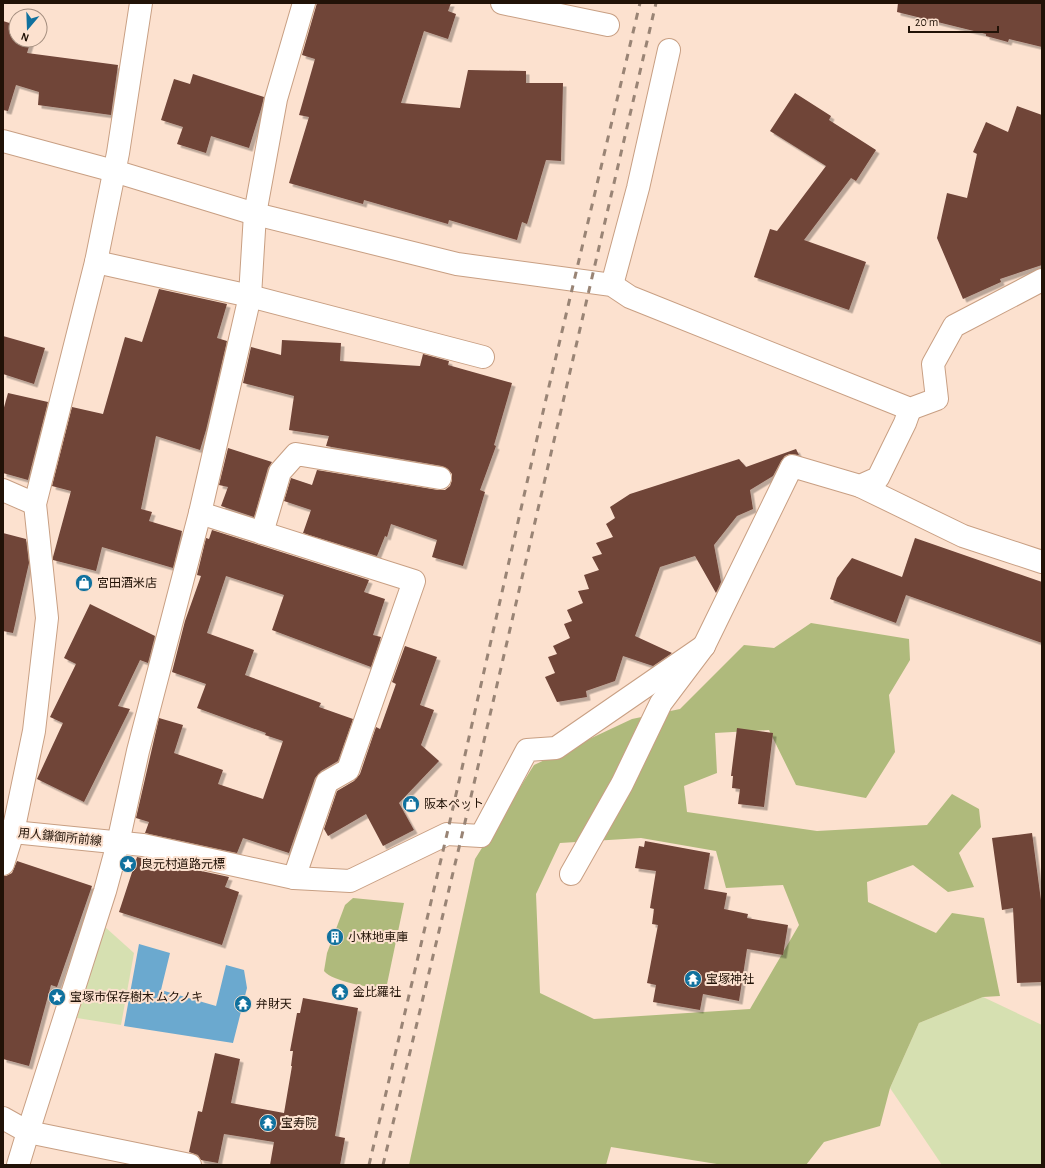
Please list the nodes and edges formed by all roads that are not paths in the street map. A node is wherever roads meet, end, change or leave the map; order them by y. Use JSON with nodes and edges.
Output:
{"nodes":[{"id":1,"x":141,"y":3,"type":"edge"},
{"id":2,"x":304,"y":3,"type":"edge"},
{"id":3,"x":502,"y":3,"type":"edge"},
{"id":4,"x":608,"y":25,"type":"dead end"},
{"id":5,"x":669,"y":50,"type":"dead end"},
{"id":6,"x":3,"y":141,"type":"edge"},
{"id":7,"x":114,"y":171,"type":"junction"},
{"id":8,"x":255,"y":214,"type":"junction"},
{"id":9,"x":96,"y":262,"type":"junction"},
{"id":10,"x":1042,"y":280,"type":"edge"},
{"id":11,"x":612,"y":285,"type":"junction"},
{"id":12,"x":250,"y":296,"type":"junction"},
{"id":13,"x":483,"y":357,"type":"dead end"},
{"id":14,"x":907,"y":416,"type":"junction"},
{"id":15,"x":440,"y":478,"type":"dead end"},
{"id":16,"x":869,"y":482,"type":"junction"},
{"id":17,"x":3,"y":490,"type":"edge"},
{"id":18,"x":35,"y":504,"type":"junction"},
{"id":19,"x":200,"y":513,"type":"junction"},
{"id":20,"x":262,"y":533,"type":"junction"},
{"id":21,"x":1042,"y":562,"type":"edge"},
{"id":22,"x":704,"y":646,"type":"junction"},
{"id":23,"x":8,"y":832,"type":"edge"},
{"id":24,"x":118,"y":843,"type":"junction"},
{"id":25,"x":3,"y":864,"type":"edge"},
{"id":26,"x":571,"y":874,"type":"dead end"},
{"id":27,"x":294,"y":878,"type":"junction"},
{"id":28,"x":3,"y":1118,"type":"edge"},
{"id":29,"x":28,"y":1132,"type":"junction"},
{"id":30,"x":18,"y":1165,"type":"edge"},
{"id":31,"x":190,"y":1165,"type":"edge"}],
"edges":[{"from":1,"to":7,"type":"street"},
{"from":2,"to":8,"type":"street"},
{"from":3,"to":4,"type":"street"},
{"from":5,"to":11,"type":"street"},
{"from":6,"to":7,"type":"street"},
{"from":7,"to":8,"type":"street"},
{"from":7,"to":9,"type":"street"},
{"from":8,"to":11,"type":"street"},
{"from":8,"to":12,"type":"street"},
{"from":9,"to":12,"type":"street"},
{"from":9,"to":18,"type":"street"},
{"from":10,"to":14,"type":"street"},
{"from":11,"to":14,"type":"street"},
{"from":12,"to":13,"type":"street"},
{"from":12,"to":19,"type":"street"},
{"from":14,"to":16,"type":"street"},
{"from":15,"to":20,"type":"street"},
{"from":16,"to":21,"type":"street"},
{"from":16,"to":22,"type":"street"},
{"from":17,"to":18,"type":"street"},
{"from":18,"to":23,"type":"street"},
{"from":19,"to":20,"type":"street"},
{"from":19,"to":24,"type":"street"},
{"from":20,"to":27,"type":"street"},
{"from":22,"to":26,"type":"street"},
{"from":22,"to":27,"type":"street","name":"用人鎌御所前線"},
{"from":23,"to":24,"type":"street","name":"用人鎌御所前線"},
{"from":23,"to":25,"type":"street"},
{"from":24,"to":27,"type":"street","name":"用人鎌御所前線"},
{"from":24,"to":29,"type":"street"},
{"from":28,"to":29,"type":"street"},
{"from":29,"to":30,"type":"street"},
{"from":29,"to":31,"type":"street"}]}
